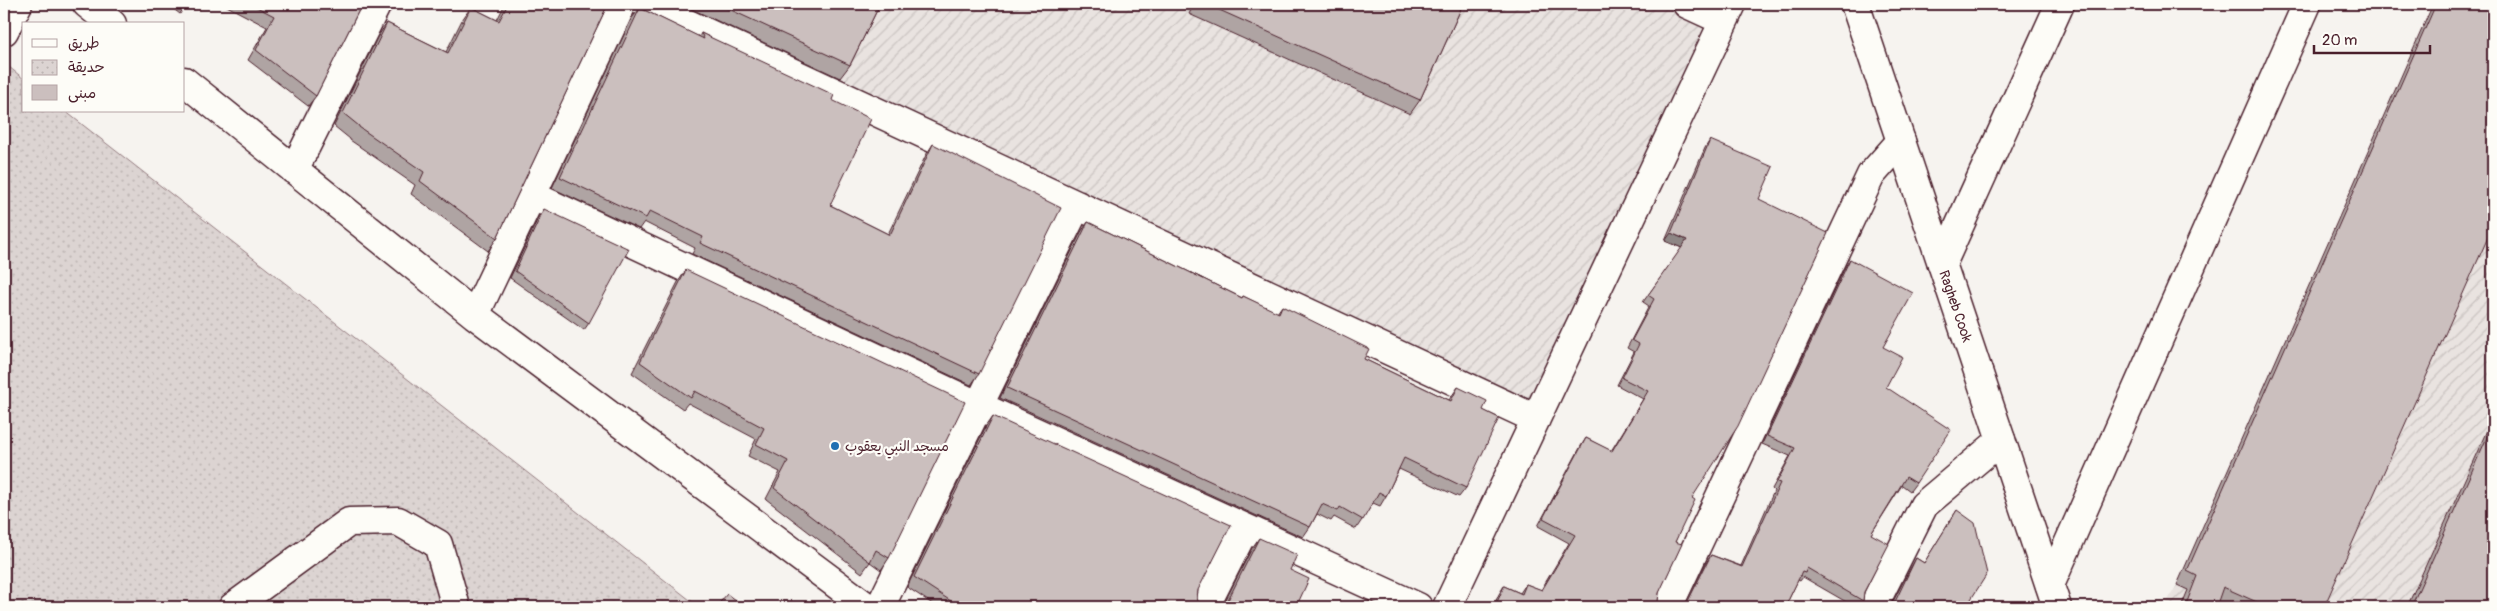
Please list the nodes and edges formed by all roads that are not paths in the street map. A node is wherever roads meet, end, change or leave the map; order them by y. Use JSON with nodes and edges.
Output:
{"nodes":[{"id":1,"x":18,"y":4,"type":"edge"},
{"id":2,"x":87,"y":4,"type":"edge"},
{"id":3,"x":377,"y":4,"type":"edge"},
{"id":4,"x":622,"y":4,"type":"edge"},
{"id":5,"x":646,"y":4,"type":"edge"},
{"id":6,"x":1687,"y":4,"type":"edge"},
{"id":7,"x":1855,"y":4,"type":"edge"},
{"id":8,"x":2060,"y":4,"type":"edge"},
{"id":9,"x":2307,"y":4,"type":"edge"},
{"id":10,"x":1728,"y":12,"type":"edge"},
{"id":11,"x":110,"y":22,"type":"edge"},
{"id":12,"x":4,"y":30,"type":"edge"},
{"id":13,"x":185,"y":82,"type":"edge"},
{"id":14,"x":1901,"y":141,"type":"junction"},
{"id":15,"x":294,"y":170,"type":"junction"},
{"id":16,"x":531,"y":195,"type":"junction"},
{"id":17,"x":1077,"y":205,"type":"junction"},
{"id":18,"x":1942,"y":264,"type":"junction"},
{"id":19,"x":474,"y":315,"type":"junction"},
{"id":20,"x":979,"y":406,"type":"junction"},
{"id":21,"x":1536,"y":419,"type":"junction"},
{"id":22,"x":2002,"y":440,"type":"junction"},
{"id":23,"x":1245,"y":528,"type":"junction"},
{"id":24,"x":2054,"y":596,"type":"edge"},
{"id":25,"x":233,"y":607,"type":"edge"},
{"id":26,"x":456,"y":607,"type":"edge"},
{"id":27,"x":866,"y":607,"type":"edge"},
{"id":28,"x":880,"y":607,"type":"edge"},
{"id":29,"x":1205,"y":607,"type":"edge"},
{"id":30,"x":1418,"y":607,"type":"edge"},
{"id":31,"x":1447,"y":607,"type":"edge"},
{"id":32,"x":1668,"y":607,"type":"edge"},
{"id":33,"x":1873,"y":607,"type":"edge"}],
"edges":[{"from":1,"to":12,"type":"street"},
{"from":2,"to":11,"type":"street"},
{"from":3,"to":15,"type":"street"},
{"from":4,"to":16,"type":"street"},
{"from":5,"to":17,"type":"street"},
{"from":6,"to":10,"type":"street"},
{"from":7,"to":14,"type":"street","name":"Ragheb Cook"},
{"from":8,"to":18,"type":"street"},
{"from":9,"to":24,"type":"street"},
{"from":10,"to":21,"type":"street"},
{"from":13,"to":15,"type":"street"},
{"from":14,"to":18,"type":"street","name":"Ragheb Cook"},
{"from":14,"to":32,"type":"street"},
{"from":15,"to":19,"type":"street"},
{"from":16,"to":19,"type":"street"},
{"from":16,"to":20,"type":"street"},
{"from":17,"to":20,"type":"street"},
{"from":17,"to":21,"type":"street"},
{"from":18,"to":22,"type":"street","name":"Ragheb Cook"},
{"from":19,"to":27,"type":"street"},
{"from":20,"to":23,"type":"street"},
{"from":20,"to":28,"type":"street"},
{"from":21,"to":31,"type":"street"},
{"from":22,"to":24,"type":"street","name":"Ragheb Cook"},
{"from":22,"to":33,"type":"street"},
{"from":23,"to":29,"type":"street"},
{"from":23,"to":30,"type":"street"},
{"from":25,"to":26,"type":"street"}]}
